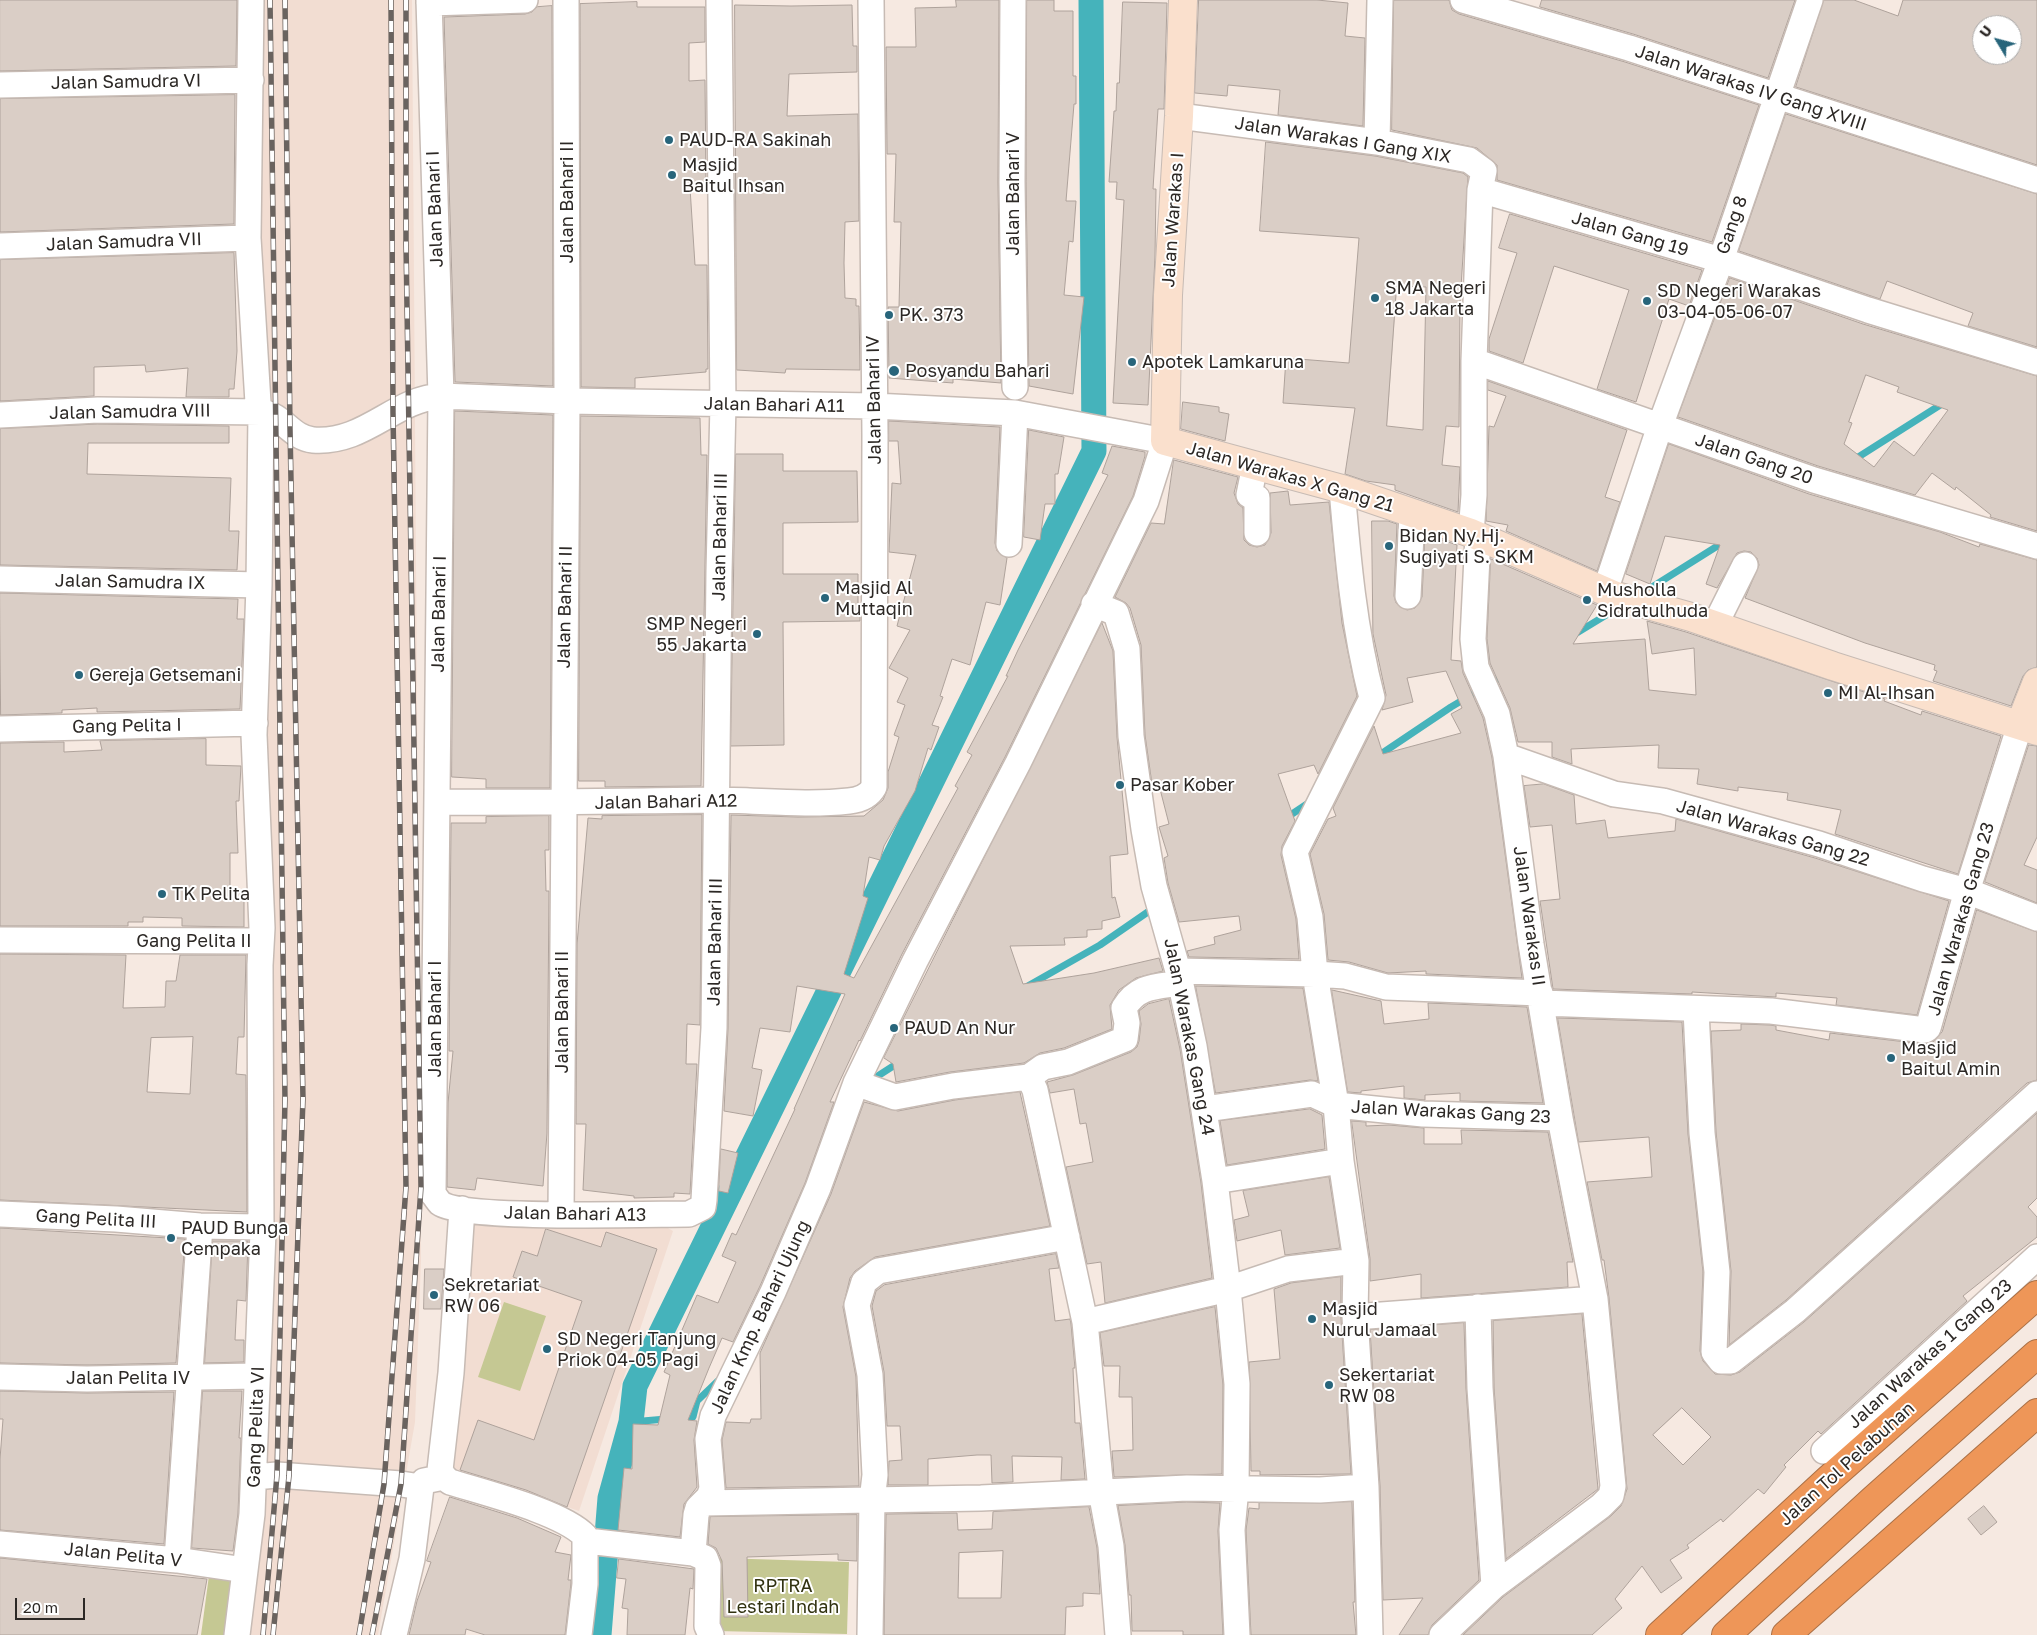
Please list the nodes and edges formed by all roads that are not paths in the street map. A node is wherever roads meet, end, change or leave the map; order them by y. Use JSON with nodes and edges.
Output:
{"nodes":[{"id":1,"x":251,"y":0,"type":"edge"},
{"id":2,"x":525,"y":0,"type":"edge"},
{"id":3,"x":566,"y":0,"type":"edge"},
{"id":4,"x":719,"y":0,"type":"edge"},
{"id":5,"x":871,"y":0,"type":"edge"},
{"id":6,"x":1013,"y":0,"type":"edge"},
{"id":7,"x":1183,"y":0,"type":"edge"},
{"id":8,"x":1380,"y":0,"type":"edge"},
{"id":9,"x":1463,"y":0,"type":"edge"},
{"id":10,"x":1810,"y":0,"type":"edge"},
{"id":11,"x":429,"y":1,"type":"edge"},
{"id":12,"x":251,"y":80,"type":"junction"},
{"id":13,"x":0,"y":85,"type":"edge"},
{"id":14,"x":1776,"y":96,"type":"junction"},
{"id":15,"x":1179,"y":116,"type":"junction"},
{"id":16,"x":1377,"y":142,"type":"junction"},
{"id":17,"x":2037,"y":180,"type":"edge"},
{"id":18,"x":1480,"y":190,"type":"junction"},
{"id":19,"x":248,"y":238,"type":"junction"},
{"id":20,"x":0,"y":246,"type":"edge"},
{"id":21,"x":1720,"y":260,"type":"junction"},
{"id":22,"x":2034,"y":360,"type":"edge"},
{"id":23,"x":1474,"y":361,"type":"junction"},
{"id":24,"x":1015,"y":387,"type":"dead end"},
{"id":25,"x":441,"y":396,"type":"junction"},
{"id":26,"x":567,"y":402,"type":"junction"},
{"id":27,"x":723,"y":404,"type":"junction"},
{"id":28,"x":874,"y":406,"type":"junction"},
{"id":29,"x":261,"y":412,"type":"junction"},
{"id":30,"x":0,"y":415,"type":"edge"},
{"id":31,"x":1026,"y":415,"type":"junction"},
{"id":32,"x":1660,"y":426,"type":"junction"},
{"id":33,"x":1152,"y":438,"type":"junction"},
{"id":34,"x":1255,"y":465,"type":"junction"},
{"id":35,"x":1342,"y":489,"type":"junction"},
{"id":36,"x":1412,"y":514,"type":"junction"},
{"id":37,"x":1257,"y":533,"type":"dead end"},
{"id":38,"x":1475,"y":534,"type":"junction"},
{"id":39,"x":1009,"y":544,"type":"dead end"},
{"id":40,"x":2037,"y":546,"type":"edge"},
{"id":41,"x":1745,"y":565,"type":"dead end"},
{"id":42,"x":0,"y":579,"type":"edge"},
{"id":43,"x":260,"y":585,"type":"junction"},
{"id":44,"x":1616,"y":595,"type":"junction"},
{"id":45,"x":1408,"y":596,"type":"dead end"},
{"id":46,"x":1094,"y":604,"type":"junction"},
{"id":47,"x":1715,"y":625,"type":"junction"},
{"id":48,"x":2037,"y":682,"type":"edge"},
{"id":49,"x":255,"y":723,"type":"junction"},
{"id":50,"x":2029,"y":728,"type":"edge"},
{"id":51,"x":0,"y":729,"type":"edge"},
{"id":52,"x":1506,"y":756,"type":"junction"},
{"id":53,"x":876,"y":771,"type":"joint"},
{"id":54,"x":715,"y":800,"type":"junction"},
{"id":55,"x":437,"y":802,"type":"junction"},
{"id":56,"x":563,"y":803,"type":"junction"},
{"id":57,"x":1967,"y":891,"type":"junction"},
{"id":58,"x":2037,"y":918,"type":"edge"},
{"id":59,"x":0,"y":940,"type":"edge"},
{"id":60,"x":260,"y":941,"type":"junction"},
{"id":61,"x":1315,"y":974,"type":"junction"},
{"id":62,"x":1180,"y":977,"type":"junction"},
{"id":63,"x":1541,"y":998,"type":"junction"},
{"id":64,"x":1696,"y":1010,"type":"junction"},
{"id":65,"x":1029,"y":1077,"type":"junction"},
{"id":66,"x":863,"y":1086,"type":"junction"},
{"id":67,"x":2037,"y":1094,"type":"edge"},
{"id":68,"x":1336,"y":1105,"type":"junction"},
{"id":69,"x":1205,"y":1109,"type":"junction"},
{"id":70,"x":1560,"y":1118,"type":"junction"},
{"id":71,"x":1341,"y":1161,"type":"junction"},
{"id":72,"x":1215,"y":1181,"type":"junction"},
{"id":73,"x":462,"y":1209,"type":"junction"},
{"id":74,"x":0,"y":1214,"type":"edge"},
{"id":75,"x":689,"y":1214,"type":"joint"},
{"id":76,"x":561,"y":1215,"type":"junction"},
{"id":77,"x":200,"y":1226,"type":"junction"},
{"id":78,"x":257,"y":1228,"type":"junction"},
{"id":79,"x":1067,"y":1237,"type":"junction"},
{"id":80,"x":2037,"y":1257,"type":"edge"},
{"id":81,"x":1356,"y":1261,"type":"junction"},
{"id":82,"x":1228,"y":1289,"type":"junction"},
{"id":83,"x":2037,"y":1295,"type":"edge"},
{"id":84,"x":1595,"y":1299,"type":"junction"},
{"id":85,"x":1478,"y":1307,"type":"junction"},
{"id":86,"x":1355,"y":1316,"type":"junction"},
{"id":87,"x":1084,"y":1322,"type":"junction"},
{"id":88,"x":2037,"y":1354,"type":"edge"},
{"id":89,"x":256,"y":1376,"type":"junction"},
{"id":90,"x":0,"y":1377,"type":"edge"},
{"id":91,"x":191,"y":1378,"type":"junction"},
{"id":92,"x":2037,"y":1413,"type":"edge"},
{"id":93,"x":1824,"y":1452,"type":"dead end"},
{"id":94,"x":254,"y":1476,"type":"junction"},
{"id":95,"x":444,"y":1477,"type":"junction"},
{"id":96,"x":421,"y":1487,"type":"junction"},
{"id":97,"x":1236,"y":1488,"type":"junction"},
{"id":98,"x":1366,"y":1488,"type":"junction"},
{"id":99,"x":1101,"y":1491,"type":"junction"},
{"id":100,"x":872,"y":1501,"type":"junction"},
{"id":101,"x":704,"y":1503,"type":"junction"},
{"id":102,"x":590,"y":1541,"type":"junction"},
{"id":103,"x":0,"y":1544,"type":"edge"},
{"id":104,"x":694,"y":1553,"type":"junction"},
{"id":105,"x":177,"y":1560,"type":"junction"},
{"id":106,"x":245,"y":1570,"type":"junction"},
{"id":107,"x":1494,"y":1586,"type":"junction"},
{"id":108,"x":237,"y":1635,"type":"edge"},
{"id":109,"x":394,"y":1635,"type":"edge"},
{"id":110,"x":579,"y":1635,"type":"edge"},
{"id":111,"x":711,"y":1635,"type":"edge"},
{"id":112,"x":870,"y":1635,"type":"edge"},
{"id":113,"x":1118,"y":1635,"type":"edge"},
{"id":114,"x":1237,"y":1635,"type":"edge"},
{"id":115,"x":1370,"y":1635,"type":"edge"},
{"id":116,"x":1442,"y":1635,"type":"edge"},
{"id":117,"x":1660,"y":1635,"type":"edge"},
{"id":118,"x":1726,"y":1635,"type":"edge"},
{"id":119,"x":1786,"y":1635,"type":"edge"}],
"edges":[{"from":1,"to":12,"type":"street","name":"Gang Pelita II"},
{"from":2,"to":11,"type":"street"},
{"from":3,"to":26,"type":"street","name":"Jalan Bahari II"},
{"from":4,"to":27,"type":"street","name":"Jalan Bahari III"},
{"from":5,"to":28,"type":"street","name":"Jalan Bahari IV"},
{"from":6,"to":24,"type":"street","name":"Jalan Bahari V"},
{"from":7,"to":15,"type":"street","name":"Jalan Warakas I"},
{"from":8,"to":16,"type":"street"},
{"from":9,"to":14,"type":"street","name":"Jalan Warakas IV Gang XVIII"},
{"from":10,"to":14,"type":"street","name":"Gang 8"},
{"from":11,"to":25,"type":"street","name":"Jalan Bahari I"},
{"from":12,"to":13,"type":"street","name":"Jalan Samudra VI"},
{"from":12,"to":19,"type":"street","name":"Gang Pelita II"},
{"from":14,"to":17,"type":"street","name":"Jalan Warakas IV Gang XVIII"},
{"from":14,"to":21,"type":"street","name":"Gang 8"},
{"from":15,"to":16,"type":"street","name":"Jalan Warakas I Gang XIX"},
{"from":15,"to":33,"type":"street","name":"Jalan Warakas I"},
{"from":16,"to":18,"type":"street","name":"Jalan Warakas I Gang XIX"},
{"from":18,"to":21,"type":"street","name":"Jalan Gang 19"},
{"from":18,"to":23,"type":"street","name":"Jalan Warakas II"},
{"from":19,"to":20,"type":"street","name":"Jalan Samudra VII"},
{"from":19,"to":29,"type":"street","name":"Gang Pelita II"},
{"from":21,"to":22,"type":"street","name":"Jalan Gang 19"},
{"from":21,"to":32,"type":"street","name":"Gang 8"},
{"from":23,"to":32,"type":"street","name":"Jalan Gang 20"},
{"from":23,"to":38,"type":"street","name":"Jalan Warakas II"},
{"from":25,"to":26,"type":"street","name":"Jalan Bahari A11"},
{"from":25,"to":29,"type":"street","name":"Jalan Bahari A11"},
{"from":25,"to":55,"type":"street","name":"Jalan Bahari I"},
{"from":26,"to":27,"type":"street","name":"Jalan Bahari A11"},
{"from":26,"to":56,"type":"street","name":"Jalan Bahari II"},
{"from":27,"to":28,"type":"street","name":"Jalan Bahari A11"},
{"from":27,"to":54,"type":"street","name":"Jalan Bahari III"},
{"from":28,"to":31,"type":"street","name":"Jalan Bahari A11"},
{"from":28,"to":53,"type":"street","name":"Jalan Bahari IV"},
{"from":29,"to":30,"type":"street","name":"Jalan Samudra VIII"},
{"from":29,"to":43,"type":"street","name":"Gang Pelita II"},
{"from":31,"to":33,"type":"street","name":"Jalan Bahari A11"},
{"from":31,"to":39,"type":"street"},
{"from":32,"to":40,"type":"street","name":"Jalan Gang 20"},
{"from":32,"to":44,"type":"street","name":"Gang 8"},
{"from":33,"to":34,"type":"street","name":"Jalan Warakas X Gang 21"},
{"from":33,"to":46,"type":"street","name":"Jalan Kmp. Bahari Ujung"},
{"from":34,"to":35,"type":"street","name":"Jalan Warakas X Gang 21"},
{"from":34,"to":37,"type":"street"},
{"from":35,"to":36,"type":"street","name":"Jalan Warakas X Gang 21"},
{"from":35,"to":61,"type":"street"},
{"from":36,"to":38,"type":"street","name":"Jalan Warakas X Gang 21"},
{"from":36,"to":45,"type":"street"},
{"from":38,"to":44,"type":"street","name":"Jalan Warakas X Gang 21"},
{"from":38,"to":52,"type":"street","name":"Jalan Warakas II"},
{"from":41,"to":47,"type":"street"},
{"from":42,"to":43,"type":"street","name":"Jalan Samudra IX"},
{"from":43,"to":49,"type":"street","name":"Gang Pelita II"},
{"from":44,"to":47,"type":"street","name":"Jalan Warakas X Gang 21"},
{"from":46,"to":62,"type":"street","name":"Jalan Warakas Gang 24"},
{"from":46,"to":66,"type":"street","name":"Jalan Kmp. Bahari Ujung"},
{"from":47,"to":50,"type":"street","name":"Jalan Warakas X Gang 21"},
{"from":48,"to":50,"type":"street"},
{"from":49,"to":51,"type":"street","name":"Gang Pelita I"},
{"from":49,"to":60,"type":"street","name":"Gang Pelita II"},
{"from":50,"to":57,"type":"street","name":"Jalan Warakas Gang 23"},
{"from":52,"to":57,"type":"street","name":"Jalan Warakas Gang 22"},
{"from":52,"to":63,"type":"street","name":"Jalan Warakas II"},
{"from":53,"to":54,"type":"street","name":"Jalan Bahari A12"},
{"from":54,"to":56,"type":"street","name":"Jalan Bahari A12"},
{"from":54,"to":75,"type":"street","name":"Jalan Bahari III"},
{"from":55,"to":56,"type":"street","name":"Jalan Bahari A12"},
{"from":55,"to":73,"type":"street","name":"Jalan Bahari I"},
{"from":56,"to":76,"type":"street","name":"Jalan Bahari II"},
{"from":57,"to":58,"type":"street","name":"Jalan Warakas Gang 22"},
{"from":57,"to":64,"type":"street","name":"Jalan Warakas Gang 23"},
{"from":59,"to":60,"type":"street","name":"Gang Pelita II"},
{"from":60,"to":78,"type":"street","name":"Gang Pelita VI"},
{"from":61,"to":62,"type":"street","name":"Jalan Warakas Gang 23"},
{"from":61,"to":63,"type":"street","name":"Jalan Warakas Gang 23"},
{"from":61,"to":68,"type":"street"},
{"from":62,"to":65,"type":"street","name":"Jalan Warakas Gang 23"},
{"from":62,"to":69,"type":"street","name":"Jalan Warakas Gang 24"},
{"from":63,"to":64,"type":"street","name":"Jalan Warakas Gang 23"},
{"from":63,"to":70,"type":"street","name":"Jalan Warakas II"},
{"from":64,"to":67,"type":"street"},
{"from":65,"to":66,"type":"street"},
{"from":65,"to":79,"type":"street"},
{"from":66,"to":101,"type":"street","name":"Jalan Kmp. Bahari Ujung"},
{"from":68,"to":69,"type":"street"},
{"from":68,"to":70,"type":"street","name":"Jalan Warakas Gang 23"},
{"from":68,"to":71,"type":"street","name":"Jalan Warakas Gang 23"},
{"from":69,"to":72,"type":"street","name":"Jalan Warakas Gang 24"},
{"from":70,"to":84,"type":"street","name":"Jalan Warakas II"},
{"from":71,"to":72,"type":"street"},
{"from":71,"to":81,"type":"street","name":"Jalan Warakas Gang 23"},
{"from":72,"to":82,"type":"street","name":"Jalan Warakas Gang 24"},
{"from":73,"to":76,"type":"street","name":"Jalan Bahari A13"},
{"from":73,"to":95,"type":"street"},
{"from":74,"to":77,"type":"street","name":"Gang Pelita III"},
{"from":75,"to":76,"type":"street","name":"Jalan Bahari A13"},
{"from":77,"to":78,"type":"street","name":"Gang Pelita III"},
{"from":77,"to":91,"type":"street"},
{"from":78,"to":89,"type":"street","name":"Gang Pelita VI"},
{"from":79,"to":87,"type":"street"},
{"from":79,"to":100,"type":"street"},
{"from":80,"to":93,"type":"street","name":"Jalan Warakas 1 Gang 23"},
{"from":81,"to":82,"type":"street"},
{"from":81,"to":86,"type":"street","name":"Jalan Warakas Gang 23"},
{"from":82,"to":87,"type":"street"},
{"from":82,"to":97,"type":"street","name":"Jalan Warakas Gang 24"},
{"from":83,"to":117,"type":"highway","name":"Jalan Tol Pelabuhan"},
{"from":84,"to":85,"type":"street"},
{"from":84,"to":107,"type":"street","name":"Jalan Warakas II"},
{"from":85,"to":86,"type":"street"},
{"from":85,"to":107,"type":"street"},
{"from":86,"to":98,"type":"street","name":"Jalan Warakas Gang 23"},
{"from":87,"to":99,"type":"street"},
{"from":88,"to":118,"type":"highway"},
{"from":89,"to":91,"type":"street","name":"Jalan Pelita IV"},
{"from":89,"to":94,"type":"street","name":"Gang Pelita VI"},
{"from":90,"to":91,"type":"street","name":"Jalan Pelita IV"},
{"from":91,"to":105,"type":"street"},
{"from":92,"to":119,"type":"highway"},
{"from":94,"to":96,"type":"street"},
{"from":94,"to":106,"type":"street","name":"Gang Pelita VI"},
{"from":95,"to":96,"type":"street"},
{"from":95,"to":102,"type":"street"},
{"from":96,"to":109,"type":"street"},
{"from":97,"to":98,"type":"street"},
{"from":97,"to":99,"type":"street"},
{"from":97,"to":114,"type":"street","name":"Jalan Warakas Gang 24"},
{"from":98,"to":115,"type":"street","name":"Jalan Warakas Gang 23"},
{"from":99,"to":100,"type":"street"},
{"from":99,"to":113,"type":"street"},
{"from":100,"to":101,"type":"street"},
{"from":100,"to":112,"type":"street"},
{"from":101,"to":104,"type":"street","name":"Jalan Kmp. Bahari Ujung"},
{"from":102,"to":104,"type":"street"},
{"from":102,"to":110,"type":"street"},
{"from":103,"to":105,"type":"street","name":"Jalan Pelita V"},
{"from":104,"to":111,"type":"street"},
{"from":105,"to":106,"type":"street","name":"Jalan Pelita V"},
{"from":106,"to":108,"type":"street","name":"Gang Pelita VI"},
{"from":107,"to":116,"type":"street","name":"Jalan Warakas II"}]}
